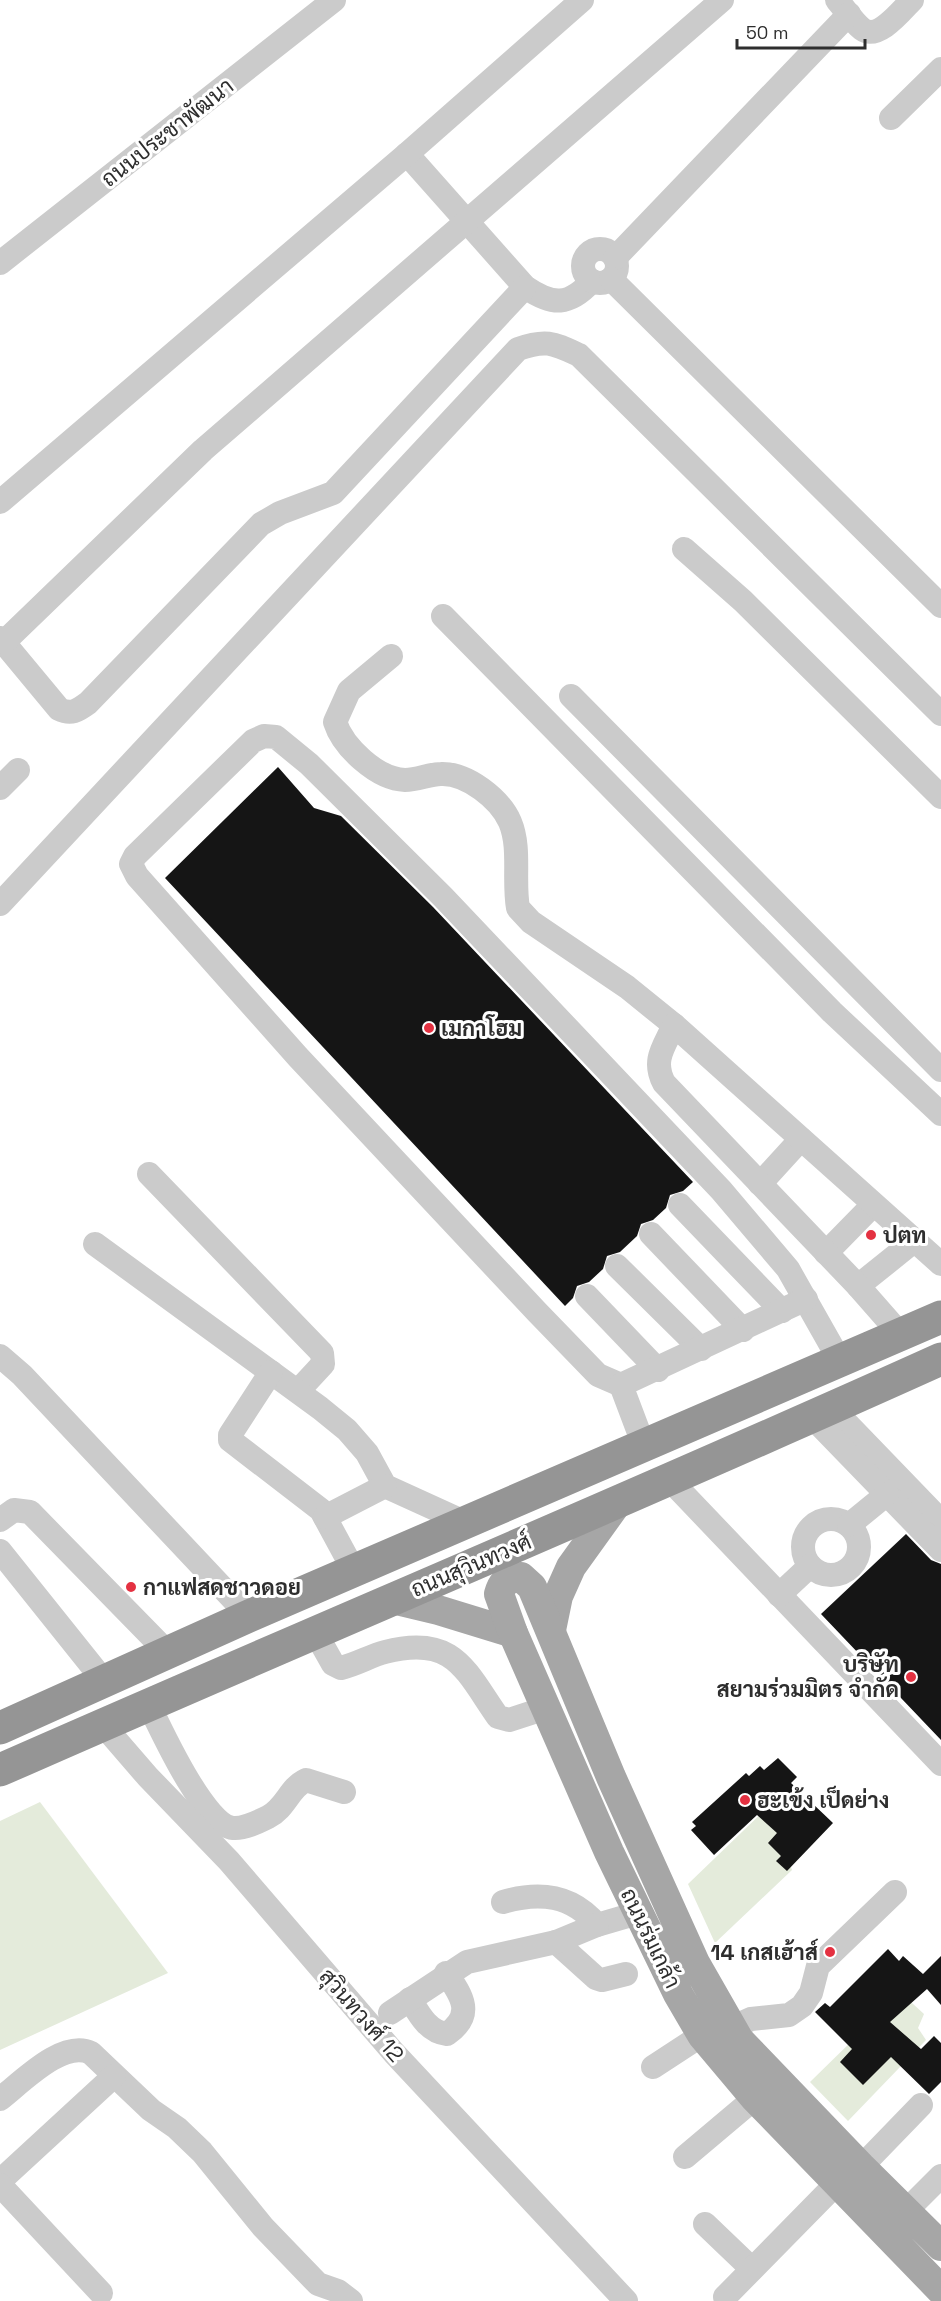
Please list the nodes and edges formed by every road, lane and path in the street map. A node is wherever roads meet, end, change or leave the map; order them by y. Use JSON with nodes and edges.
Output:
{"nodes":[{"id":1,"x":334,"y":0,"type":"edge"},
{"id":2,"x":582,"y":0,"type":"edge"},
{"id":3,"x":722,"y":0,"type":"edge"},
{"id":4,"x":912,"y":0,"type":"edge"},
{"id":5,"x":843,"y":7,"type":"edge"},
{"id":6,"x":941,"y":69,"type":"edge"},
{"id":7,"x":891,"y":118,"type":"dead end"},
{"id":8,"x":407,"y":154,"type":"junction"},
{"id":9,"x":467,"y":223,"type":"junction"},
{"id":10,"x":0,"y":263,"type":"edge"},
{"id":11,"x":606,"y":272,"type":"junction"},
{"id":12,"x":525,"y":287,"type":"junction"},
{"id":13,"x":0,"y":502,"type":"edge"},
{"id":14,"x":684,"y":549,"type":"dead end"},
{"id":15,"x":941,"y":606,"type":"edge"},
{"id":16,"x":443,"y":616,"type":"dead end"},
{"id":17,"x":2,"y":640,"type":"edge"},
{"id":18,"x":391,"y":656,"type":"dead end"},
{"id":19,"x":571,"y":696,"type":"dead end"},
{"id":20,"x":941,"y":714,"type":"edge"},
{"id":21,"x":613,"y":739,"type":"junction"},
{"id":22,"x":587,"y":764,"type":"junction"},
{"id":23,"x":18,"y":770,"type":"dead end"},
{"id":24,"x":0,"y":788,"type":"edge"},
{"id":25,"x":941,"y":797,"type":"edge"},
{"id":26,"x":680,"y":807,"type":"junction"},
{"id":27,"x":656,"y":833,"type":"junction"},
{"id":28,"x":0,"y":904,"type":"edge"},
{"id":29,"x":813,"y":942,"type":"junction"},
{"id":30,"x":787,"y":966,"type":"junction"},
{"id":31,"x":674,"y":1025,"type":"junction"},
{"id":32,"x":941,"y":1070,"type":"edge"},
{"id":33,"x":941,"y":1114,"type":"edge"},
{"id":34,"x":801,"y":1138,"type":"junction"},
{"id":35,"x":149,"y":1174,"type":"dead end"},
{"id":36,"x":760,"y":1184,"type":"junction"},
{"id":37,"x":680,"y":1205,"type":"dead end"},
{"id":38,"x":873,"y":1205,"type":"junction"},
{"id":39,"x":651,"y":1234,"type":"dead end"},
{"id":40,"x":914,"y":1241,"type":"junction"},
{"id":41,"x":95,"y":1244,"type":"dead end"},
{"id":42,"x":826,"y":1253,"type":"junction"},
{"id":43,"x":941,"y":1264,"type":"edge"},
{"id":44,"x":617,"y":1266,"type":"dead end"},
{"id":45,"x":858,"y":1286,"type":"junction"},
{"id":46,"x":587,"y":1296,"type":"dead end"},
{"id":47,"x":806,"y":1299,"type":"junction"},
{"id":48,"x":782,"y":1311,"type":"junction"},
{"id":49,"x":941,"y":1317,"type":"edge"},
{"id":50,"x":743,"y":1330,"type":"junction"},
{"id":51,"x":901,"y":1335,"type":"junction"},
{"id":52,"x":701,"y":1349,"type":"junction"},
{"id":53,"x":0,"y":1356,"type":"edge"},
{"id":54,"x":941,"y":1359,"type":"edge"},
{"id":55,"x":840,"y":1361,"type":"junction"},
{"id":56,"x":658,"y":1370,"type":"junction"},
{"id":57,"x":271,"y":1372,"type":"junction"},
{"id":58,"x":621,"y":1385,"type":"junction"},
{"id":59,"x":298,"y":1391,"type":"junction"},
{"id":60,"x":822,"y":1413,"type":"junction"},
{"id":61,"x":644,"y":1446,"type":"junction"},
{"id":62,"x":669,"y":1479,"type":"junction"},
{"id":63,"x":385,"y":1486,"type":"junction"},
{"id":64,"x":887,"y":1494,"type":"junction"},
{"id":65,"x":617,"y":1503,"type":"junction"},
{"id":66,"x":325,"y":1517,"type":"junction"},
{"id":67,"x":0,"y":1520,"type":"edge"},
{"id":68,"x":941,"y":1521,"type":"edge"},
{"id":69,"x":464,"y":1522,"type":"junction"},
{"id":70,"x":849,"y":1525,"type":"junction"},
{"id":71,"x":941,"y":1550,"type":"edge"},
{"id":72,"x":0,"y":1551,"type":"edge"},
{"id":73,"x":810,"y":1566,"type":"junction"},
{"id":74,"x":354,"y":1571,"type":"junction"},
{"id":75,"x":778,"y":1595,"type":"junction"},
{"id":76,"x":392,"y":1599,"type":"junction"},
{"id":77,"x":249,"y":1616,"type":"junction"},
{"id":78,"x":551,"y":1630,"type":"junction"},
{"id":79,"x":315,"y":1632,"type":"junction"},
{"id":80,"x":513,"y":1634,"type":"junction"},
{"id":81,"x":168,"y":1653,"type":"junction"},
{"id":82,"x":104,"y":1681,"type":"junction"},
{"id":83,"x":149,"y":1705,"type":"junction"},
{"id":84,"x":546,"y":1708,"type":"junction"},
{"id":85,"x":103,"y":1725,"type":"junction"},
{"id":86,"x":0,"y":1728,"type":"edge"},
{"id":87,"x":941,"y":1764,"type":"edge"},
{"id":88,"x":0,"y":1770,"type":"edge"},
{"id":89,"x":344,"y":1792,"type":"dead end"},
{"id":90,"x":895,"y":1892,"type":"dead end"},
{"id":91,"x":503,"y":1902,"type":"dead end"},
{"id":92,"x":638,"y":1913,"type":"junction"},
{"id":93,"x":597,"y":1925,"type":"junction"},
{"id":94,"x":556,"y":1942,"type":"junction"},
{"id":95,"x":446,"y":1974,"type":"junction"},
{"id":96,"x":626,"y":1974,"type":"dead end"},
{"id":97,"x":410,"y":1999,"type":"junction"},
{"id":98,"x":390,"y":2013,"type":"dead end"},
{"id":99,"x":732,"y":2028,"type":"junction"},
{"id":100,"x":702,"y":2035,"type":"junction"},
{"id":101,"x":653,"y":2067,"type":"dead end"},
{"id":102,"x":114,"y":2076,"type":"junction"},
{"id":103,"x":755,"y":2098,"type":"junction"},
{"id":104,"x":0,"y":2099,"type":"edge"},
{"id":105,"x":921,"y":2105,"type":"dead end"},
{"id":106,"x":685,"y":2157,"type":"dead end"},
{"id":107,"x":849,"y":2175,"type":"junction"},
{"id":108,"x":941,"y":2176,"type":"edge"},
{"id":109,"x":0,"y":2183,"type":"edge"},
{"id":110,"x":906,"y":2211,"type":"junction"},
{"id":111,"x":705,"y":2224,"type":"dead end"},
{"id":112,"x":941,"y":2246,"type":"edge"},
{"id":113,"x":752,"y":2269,"type":"junction"},
{"id":114,"x":941,"y":2290,"type":"edge"},
{"id":115,"x":101,"y":2293,"type":"dead end"},
{"id":116,"x":725,"y":2297,"type":"dead end"},
{"id":117,"x":351,"y":2301,"type":"edge"},
{"id":118,"x":626,"y":2301,"type":"edge"}],
"edges":[{"from":1,"to":10,"type":"street","name":"ถนนประชาพัฒนา"},
{"from":2,"to":8,"type":"street"},
{"from":3,"to":9,"type":"street"},
{"from":4,"to":5,"type":"street"},
{"from":5,"to":11,"type":"street"},
{"from":6,"to":7,"type":"street"},
{"from":8,"to":9,"type":"street"},
{"from":8,"to":13,"type":"street"},
{"from":9,"to":12,"type":"street"},
{"from":9,"to":17,"type":"street"},
{"from":11,"to":12,"type":"street"},
{"from":11,"to":15,"type":"street"},
{"from":12,"to":17,"type":"street"},
{"from":14,"to":25,"type":"street"},
{"from":16,"to":22,"type":"street"},
{"from":18,"to":31,"type":"street"},
{"from":19,"to":21,"type":"street"},
{"from":20,"to":28,"type":"street"},
{"from":21,"to":22,"type":"street"},
{"from":21,"to":26,"type":"street"},
{"from":22,"to":27,"type":"street"},
{"from":23,"to":24,"type":"street"},
{"from":26,"to":27,"type":"street"},
{"from":26,"to":29,"type":"street"},
{"from":27,"to":30,"type":"street"},
{"from":29,"to":30,"type":"street"},
{"from":29,"to":32,"type":"street"},
{"from":30,"to":33,"type":"street"},
{"from":31,"to":34,"type":"street"},
{"from":31,"to":36,"type":"street"},
{"from":34,"to":36,"type":"street"},
{"from":34,"to":38,"type":"street"},
{"from":35,"to":59,"type":"street"},
{"from":36,"to":42,"type":"street"},
{"from":37,"to":48,"type":"street"},
{"from":38,"to":40,"type":"street"},
{"from":38,"to":42,"type":"street"},
{"from":39,"to":50,"type":"street"},
{"from":40,"to":43,"type":"street"},
{"from":40,"to":45,"type":"street"},
{"from":41,"to":57,"type":"street"},
{"from":42,"to":45,"type":"street"},
{"from":44,"to":52,"type":"street"},
{"from":45,"to":51,"type":"street"},
{"from":46,"to":56,"type":"street"},
{"from":47,"to":48,"type":"street"},
{"from":47,"to":55,"type":"street"},
{"from":47,"to":58,"type":"street"},
{"from":48,"to":50,"type":"street"},
{"from":49,"to":51,"type":"highway","name":"ถนนสุวินทวงศ์"},
{"from":50,"to":52,"type":"street"},
{"from":51,"to":55,"type":"highway","name":"ถนนสุวินทวงศ์"},
{"from":52,"to":56,"type":"street"},
{"from":53,"to":77,"type":"street"},
{"from":54,"to":60,"type":"highway","name":"ถนนสุวินทวงศ์"},
{"from":55,"to":61,"type":"highway","name":"ถนนสุวินทวงศ์"},
{"from":56,"to":58,"type":"street"},
{"from":57,"to":59,"type":"street"},
{"from":57,"to":66,"type":"street"},
{"from":58,"to":61,"type":"street"},
{"from":59,"to":63,"type":"street"},
{"from":60,"to":62,"type":"highway","name":"ถนนสุวินทวงศ์"},
{"from":60,"to":64,"type":"street"},
{"from":60,"to":68,"type":"street"},
{"from":61,"to":69,"type":"highway","name":"ถนนสุวินทวงศ์"},
{"from":62,"to":65,"type":"highway","name":"ถนนสุวินทวงศ์"},
{"from":62,"to":75,"type":"street"},
{"from":63,"to":66,"type":"street"},
{"from":63,"to":69,"type":"street"},
{"from":64,"to":70,"type":"street"},
{"from":64,"to":71,"type":"street"},
{"from":65,"to":76,"type":"highway","name":"ถนนสุวินทวงศ์"},
{"from":65,"to":78,"type":"main road"},
{"from":66,"to":74,"type":"street"},
{"from":67,"to":81,"type":"street"},
{"from":69,"to":74,"type":"highway","name":"ถนนสุวินทวงศ์"},
{"from":70,"to":73,"type":"street"},
{"from":70,"to":73,"type":"street"},
{"from":72,"to":82,"type":"street"},
{"from":73,"to":75,"type":"street"},
{"from":74,"to":77,"type":"highway","name":"ถนนสุวินทวงศ์"},
{"from":75,"to":87,"type":"street"},
{"from":76,"to":79,"type":"highway","name":"ถนนสุวินทวงศ์"},
{"from":76,"to":80,"type":"main road"},
{"from":77,"to":81,"type":"highway","name":"ถนนสุวินทวงศ์"},
{"from":78,"to":80,"type":"main road","name":"ถนนร่มเกล้า"},
{"from":78,"to":99,"type":"main road","name":"ถนนร่มเกล้า"},
{"from":79,"to":83,"type":"highway","name":"ถนนสุวินทวงศ์"},
{"from":79,"to":84,"type":"street"},
{"from":80,"to":84,"type":"main road","name":"ถนนร่มเกล้า"},
{"from":81,"to":82,"type":"highway","name":"ถนนสุวินทวงศ์"},
{"from":82,"to":86,"type":"highway","name":"ถนนสุวินทวงศ์"},
{"from":83,"to":85,"type":"highway","name":"ถนนสุวินทวงศ์"},
{"from":83,"to":89,"type":"street"},
{"from":84,"to":92,"type":"main road","name":"ถนนร่มเกล้า"},
{"from":85,"to":88,"type":"highway","name":"ถนนสุวินทวงศ์"},
{"from":85,"to":118,"type":"street","name":"สุวินทวงศ์ 12"},
{"from":90,"to":99,"type":"street"},
{"from":91,"to":93,"type":"street"},
{"from":92,"to":93,"type":"street"},
{"from":92,"to":100,"type":"main road","name":"ถนนร่มเกล้า"},
{"from":93,"to":94,"type":"street"},
{"from":94,"to":95,"type":"street"},
{"from":94,"to":96,"type":"street"},
{"from":95,"to":97,"type":"street"},
{"from":95,"to":97,"type":"street"},
{"from":97,"to":98,"type":"street"},
{"from":99,"to":107,"type":"main road","name":"ถนนร่มเกล้า"},
{"from":100,"to":101,"type":"street"},
{"from":100,"to":103,"type":"main road","name":"ถนนร่มเกล้า"},
{"from":102,"to":104,"type":"street"},
{"from":102,"to":109,"type":"street"},
{"from":102,"to":117,"type":"street"},
{"from":103,"to":106,"type":"street"},
{"from":103,"to":107,"type":"main road","name":"ถนนร่มเกล้า"},
{"from":105,"to":107,"type":"street"},
{"from":107,"to":110,"type":"main road","name":"ถนนร่มเกล้า"},
{"from":107,"to":113,"type":"street"},
{"from":107,"to":114,"type":"main road","name":"ถนนร่มเกล้า"},
{"from":108,"to":110,"type":"street"},
{"from":109,"to":115,"type":"street"},
{"from":110,"to":112,"type":"main road","name":"ถนนร่มเกล้า"},
{"from":111,"to":113,"type":"street"},
{"from":113,"to":116,"type":"street"}]}
